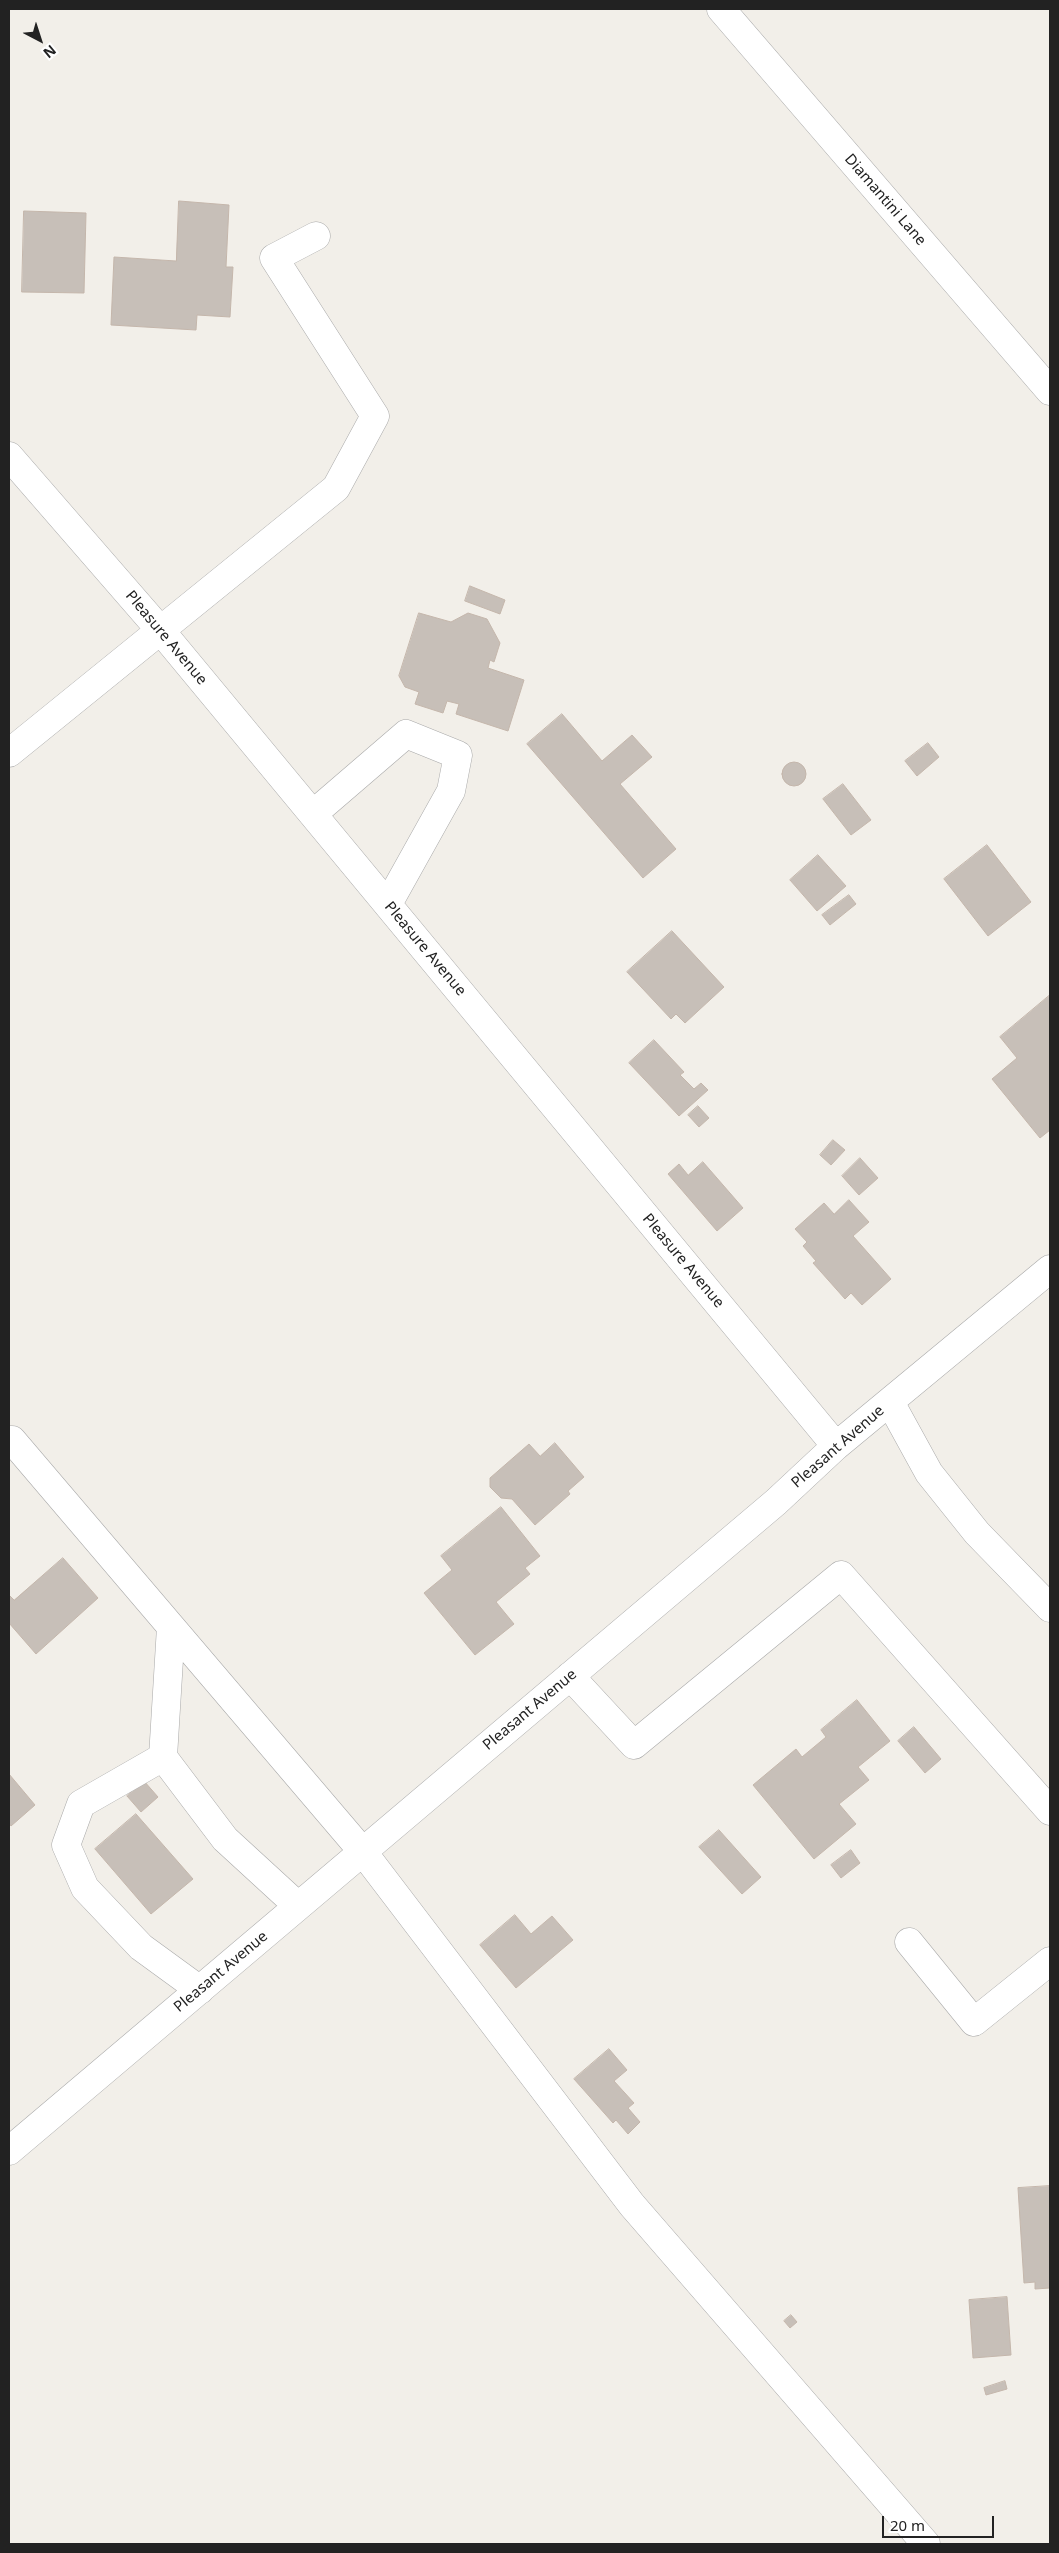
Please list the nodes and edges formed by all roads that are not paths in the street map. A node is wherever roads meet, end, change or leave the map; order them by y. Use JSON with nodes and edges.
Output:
{"nodes":[{"id":1,"x":721,"y":9,"type":"edge"},
{"id":2,"x":316,"y":236,"type":"dead end"},
{"id":3,"x":1050,"y":391,"type":"edge"},
{"id":4,"x":9,"y":456,"type":"edge"},
{"id":5,"x":161,"y":631,"type":"junction"},
{"id":6,"x":9,"y":753,"type":"edge"},
{"id":7,"x":313,"y":814,"type":"junction"},
{"id":8,"x":388,"y":904,"type":"junction"},
{"id":9,"x":1050,"y":1268,"type":"edge"},
{"id":10,"x":890,"y":1402,"type":"junction"},
{"id":11,"x":9,"y":1440,"type":"edge"},
{"id":12,"x":836,"y":1446,"type":"junction"},
{"id":13,"x":1050,"y":1608,"type":"edge"},
{"id":14,"x":171,"y":1627,"type":"junction"},
{"id":15,"x":570,"y":1676,"type":"junction"},
{"id":16,"x":163,"y":1757,"type":"junction"},
{"id":17,"x":1050,"y":1811,"type":"edge"},
{"id":18,"x":363,"y":1852,"type":"junction"},
{"id":19,"x":298,"y":1906,"type":"junction"},
{"id":20,"x":908,"y":1942,"type":"dead end"},
{"id":21,"x":1050,"y":1961,"type":"edge"},
{"id":22,"x":200,"y":1990,"type":"junction"},
{"id":23,"x":9,"y":2151,"type":"edge"},
{"id":24,"x":926,"y":2544,"type":"edge"}],
"edges":[{"from":1,"to":3,"type":"street","name":"Diamantini Lane"},
{"from":2,"to":5,"type":"street"},
{"from":4,"to":5,"type":"street","name":"Pleasure Avenue"},
{"from":5,"to":6,"type":"street"},
{"from":5,"to":7,"type":"street","name":"Pleasure Avenue"},
{"from":7,"to":8,"type":"street","name":"Pleasure Avenue"},
{"from":7,"to":8,"type":"street"},
{"from":8,"to":12,"type":"street","name":"Pleasure Avenue"},
{"from":9,"to":10,"type":"street","name":"Pleasant Avenue"},
{"from":10,"to":12,"type":"street","name":"Pleasant Avenue"},
{"from":10,"to":13,"type":"street"},
{"from":11,"to":14,"type":"street"},
{"from":12,"to":15,"type":"street","name":"Pleasant Avenue"},
{"from":14,"to":16,"type":"street"},
{"from":14,"to":18,"type":"street"},
{"from":15,"to":17,"type":"street"},
{"from":15,"to":18,"type":"street","name":"Pleasant Avenue"},
{"from":16,"to":19,"type":"street"},
{"from":16,"to":22,"type":"street"},
{"from":18,"to":19,"type":"street","name":"Pleasant Avenue"},
{"from":18,"to":24,"type":"street"},
{"from":19,"to":22,"type":"street","name":"Pleasant Avenue"},
{"from":20,"to":21,"type":"street"},
{"from":22,"to":23,"type":"street","name":"Pleasant Avenue"}]}
